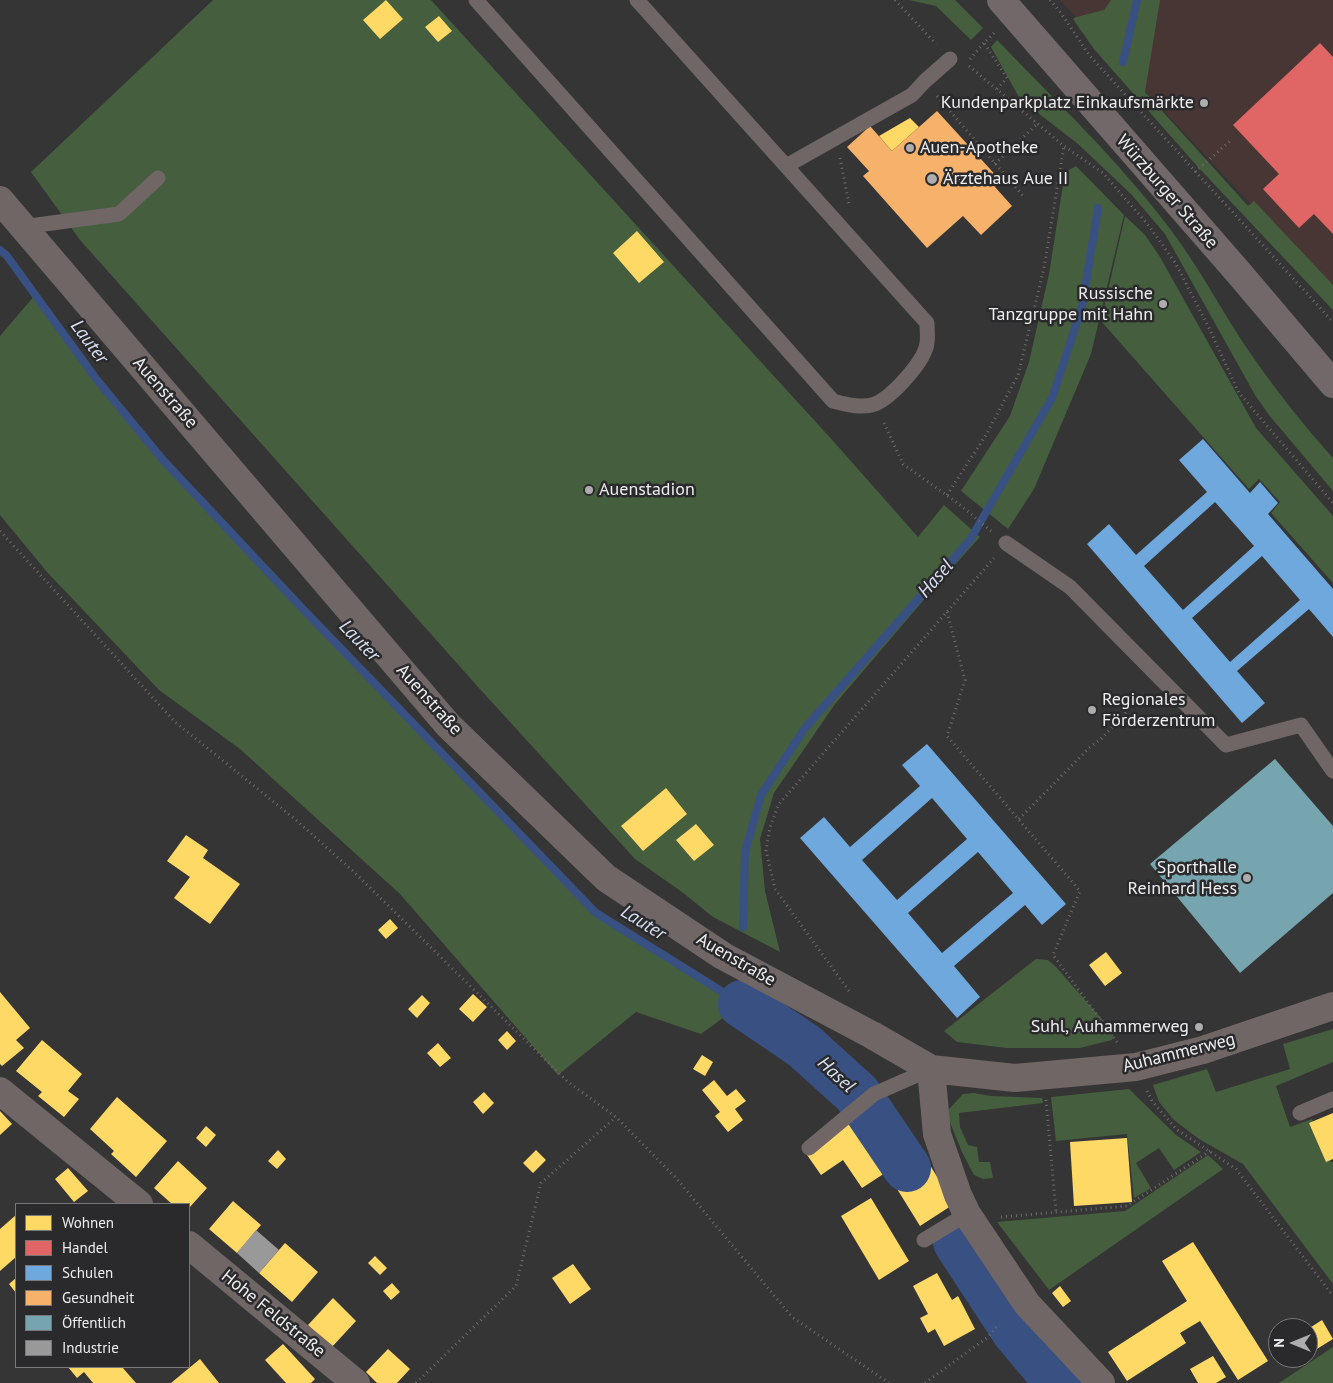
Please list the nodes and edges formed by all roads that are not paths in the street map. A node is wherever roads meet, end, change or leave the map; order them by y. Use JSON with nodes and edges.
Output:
{"nodes":[{"id":1,"x":476,"y":0,"type":"edge"},
{"id":2,"x":637,"y":0,"type":"edge"},
{"id":3,"x":1001,"y":0,"type":"edge"},
{"id":4,"x":950,"y":59,"type":"road end"},
{"id":5,"x":786,"y":166,"type":"junction"},
{"id":6,"x":158,"y":178,"type":"dead end"},
{"id":7,"x":0,"y":200,"type":"edge"},
{"id":8,"x":22,"y":227,"type":"junction"},
{"id":9,"x":1333,"y":384,"type":"edge"},
{"id":10,"x":1006,"y":543,"type":"road end"},
{"id":11,"x":1333,"y":771,"type":"edge"},
{"id":12,"x":1333,"y":1006,"type":"edge"},
{"id":13,"x":931,"y":1070,"type":"junction"},
{"id":14,"x":0,"y":1091,"type":"edge"},
{"id":15,"x":1333,"y":1099,"type":"edge"},
{"id":16,"x":1300,"y":1113,"type":"dead end"},
{"id":17,"x":809,"y":1148,"type":"dead end"},
{"id":18,"x":138,"y":1203,"type":"edge"},
{"id":19,"x":970,"y":1219,"type":"junction"},
{"id":20,"x":924,"y":1240,"type":"dead end"},
{"id":21,"x":190,"y":1246,"type":"edge"},
{"id":22,"x":356,"y":1383,"type":"edge"},
{"id":23,"x":1101,"y":1383,"type":"edge"}],
"edges":[{"from":1,"to":5,"type":"lane"},
{"from":2,"to":5,"type":"lane"},
{"from":3,"to":9,"type":"main road","name":"Würzburger Straße"},
{"from":4,"to":5,"type":"lane"},
{"from":6,"to":8,"type":"lane"},
{"from":7,"to":8,"type":"street","name":"Auenstraße"},
{"from":8,"to":13,"type":"street","name":"Auenstraße"},
{"from":10,"to":11,"type":"lane"},
{"from":12,"to":13,"type":"street","name":"Auhammerweg"},
{"from":13,"to":17,"type":"lane"},
{"from":13,"to":19,"type":"street"},
{"from":14,"to":18,"type":"street"},
{"from":15,"to":16,"type":"lane"},
{"from":19,"to":20,"type":"lane"},
{"from":19,"to":23,"type":"street"},
{"from":21,"to":22,"type":"street","name":"Hohe Feldstraße"}]}
